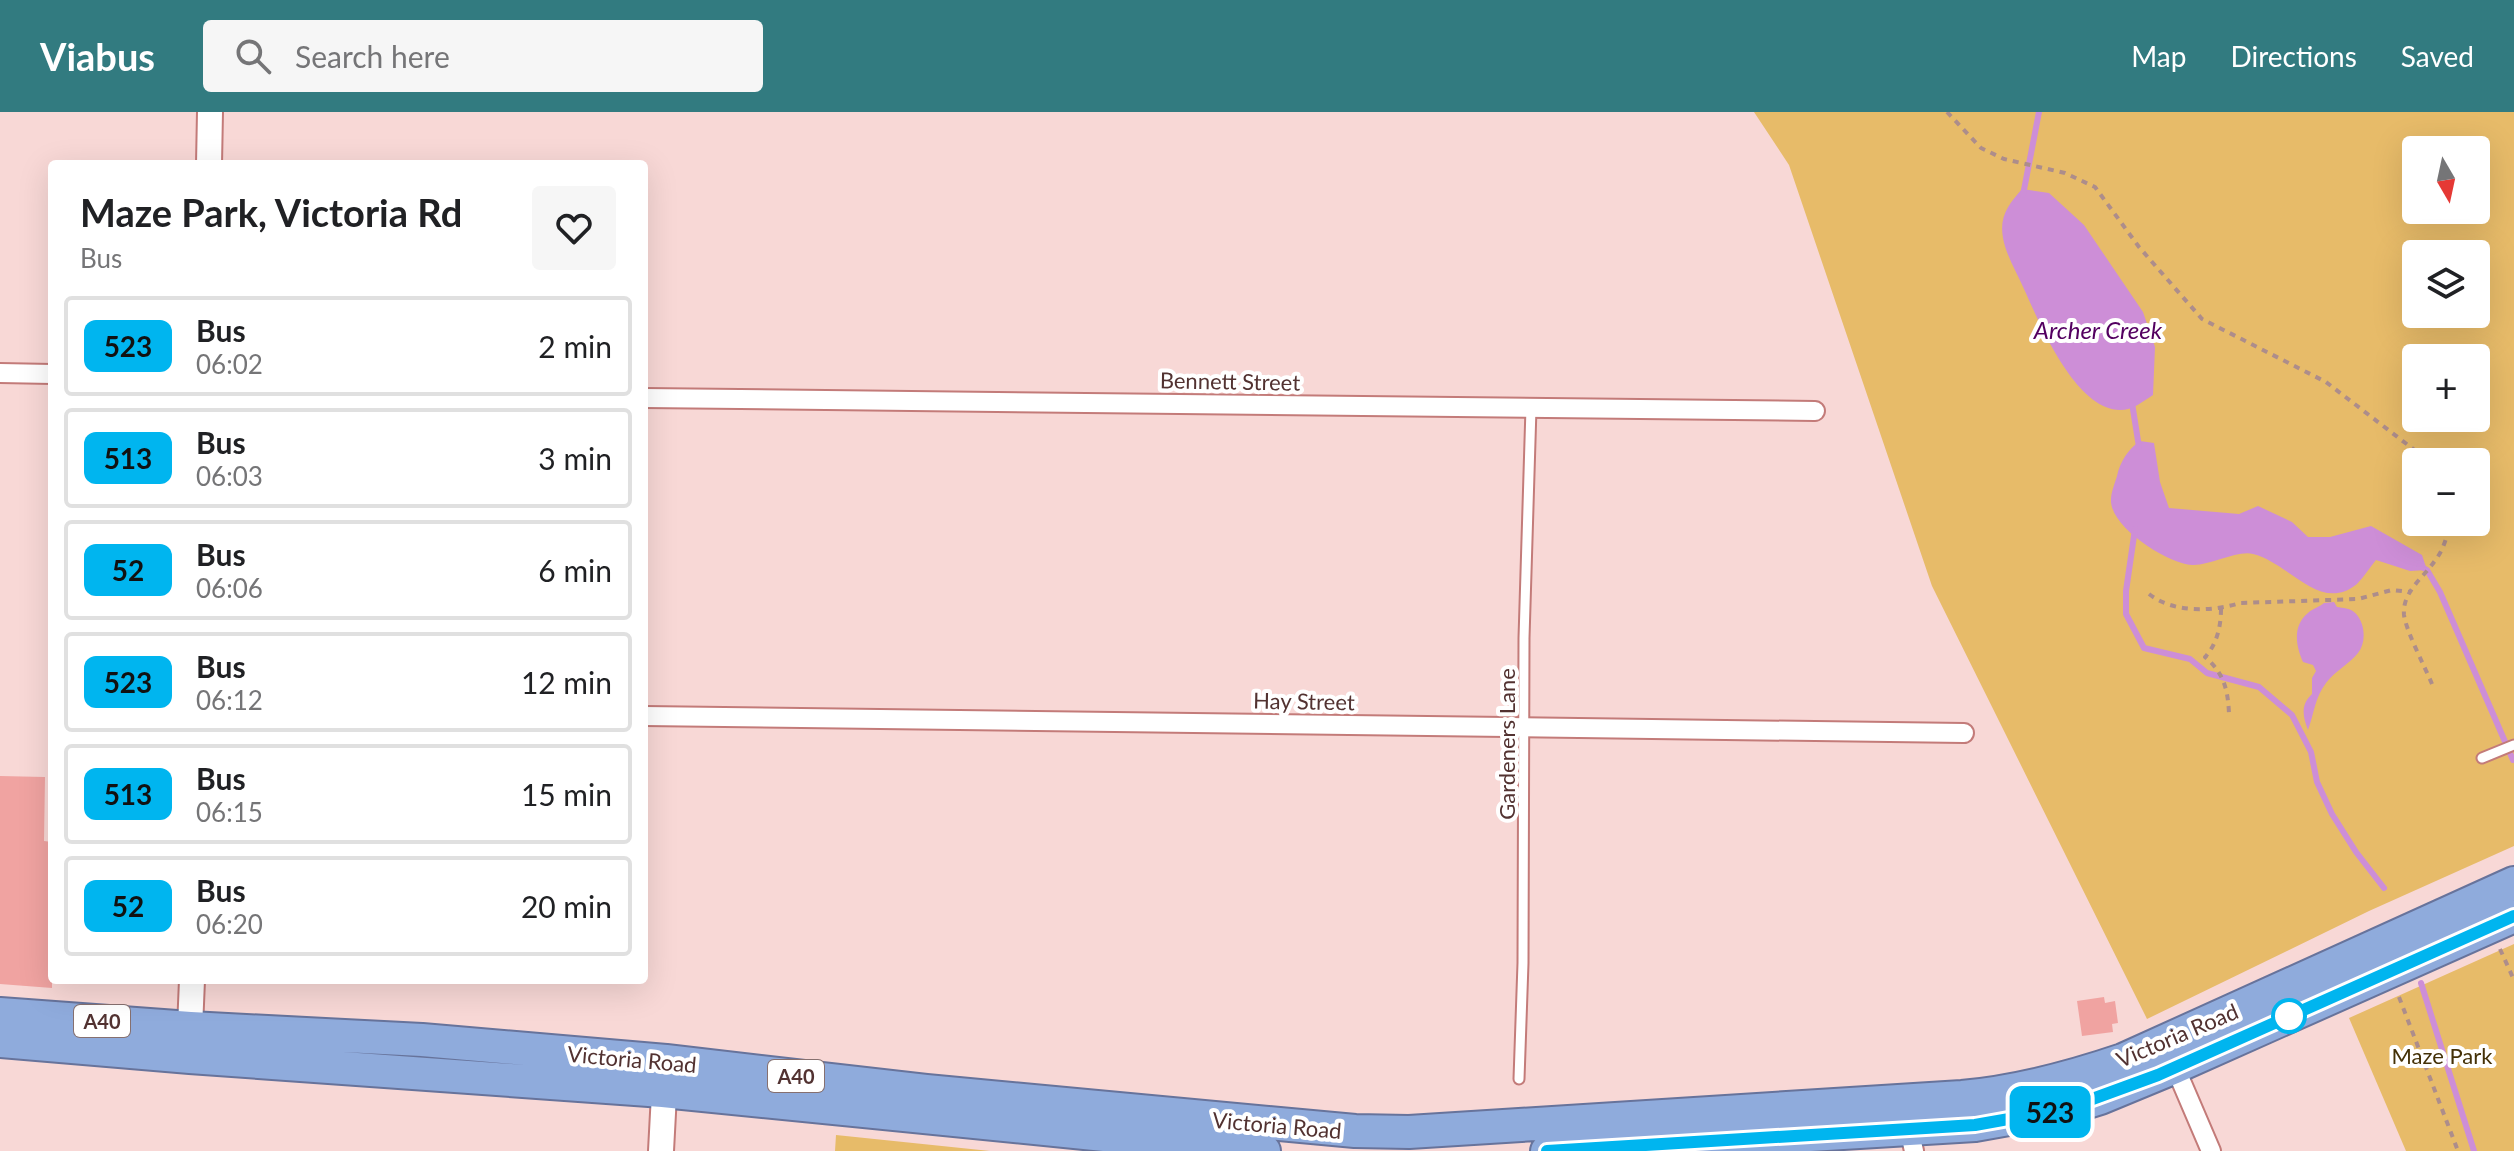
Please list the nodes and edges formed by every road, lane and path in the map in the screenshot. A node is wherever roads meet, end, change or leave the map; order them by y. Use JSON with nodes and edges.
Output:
{"nodes":[{"id":1,"x":210,"y":112,"type":"edge"},
{"id":2,"x":1947,"y":112,"type":"edge"},
{"id":3,"x":209,"y":160,"type":"edge"},
{"id":4,"x":0,"y":373,"type":"edge"},
{"id":5,"x":48,"y":374,"type":"edge"},
{"id":6,"x":648,"y":398,"type":"edge"},
{"id":7,"x":1531,"y":408,"type":"junction"},
{"id":8,"x":1815,"y":411,"type":"dead end"},
{"id":9,"x":2412,"y":448,"type":"edge"},
{"id":10,"x":2447,"y":536,"type":"edge"},
{"id":11,"x":2410,"y":592,"type":"junction"},
{"id":12,"x":2149,"y":594,"type":"dead end"},
{"id":13,"x":2221,"y":609,"type":"junction"},
{"id":14,"x":2432,"y":684,"type":"dead end"},
{"id":15,"x":2229,"y":714,"type":"dead end"},
{"id":16,"x":648,"y":716,"type":"edge"},
{"id":17,"x":1523,"y":728,"type":"junction"},
{"id":18,"x":1964,"y":733,"type":"dead end"},
{"id":19,"x":2514,"y":745,"type":"edge"},
{"id":20,"x":2485,"y":757,"type":"dead end"},
{"id":21,"x":2514,"y":883,"type":"edge"},
{"id":22,"x":2514,"y":916,"type":"edge"},
{"id":23,"x":2497,"y":943,"type":"dead end"},
{"id":24,"x":2514,"y":980,"type":"edge"},
{"id":25,"x":192,"y":984,"type":"edge"},
{"id":26,"x":2396,"y":990,"type":"dead end"},
{"id":27,"x":0,"y":1014,"type":"edge"},
{"id":28,"x":0,"y":1041,"type":"edge"},
{"id":29,"x":190,"y":1043,"type":"junction"},
{"id":30,"x":2175,"y":1067,"type":"junction"},
{"id":31,"x":664,"y":1076,"type":"junction"},
{"id":32,"x":1519,"y":1079,"type":"dead end"},
{"id":33,"x":1912,"y":1140,"type":"edge"},
{"id":34,"x":1203,"y":1148,"type":"edge"},
{"id":35,"x":1584,"y":1150,"type":"edge"},
{"id":36,"x":661,"y":1151,"type":"edge"},
{"id":37,"x":1264,"y":1151,"type":"edge"},
{"id":38,"x":1547,"y":1151,"type":"edge"},
{"id":39,"x":2211,"y":1151,"type":"edge"},
{"id":40,"x":2458,"y":1151,"type":"edge"}],
"edges":[{"from":1,"to":3,"type":"street"},
{"from":2,"to":9,"type":"path"},
{"from":4,"to":5,"type":"street"},
{"from":6,"to":7,"type":"street","name":"Bennett Street"},
{"from":7,"to":8,"type":"street","name":"Bennett Street"},
{"from":7,"to":17,"type":"lane","name":"Gardeners Lane"},
{"from":10,"to":11,"type":"path"},
{"from":11,"to":13,"type":"path"},
{"from":11,"to":14,"type":"path"},
{"from":12,"to":13,"type":"path"},
{"from":13,"to":15,"type":"path"},
{"from":16,"to":17,"type":"street","name":"Hay Street"},
{"from":17,"to":18,"type":"street","name":"Hay Street"},
{"from":17,"to":32,"type":"lane","name":"Gardeners Lane"},
{"from":19,"to":20,"type":"lane"},
{"from":21,"to":31,"type":"highway","name":"Victoria Road","number":"A40"},
{"from":22,"to":30,"type":"highway","name":"Victoria Road"},
{"from":23,"to":24,"type":"path"},
{"from":25,"to":29,"type":"street"},
{"from":26,"to":40,"type":"path"},
{"from":27,"to":29,"type":"highway","name":"Victoria Road","number":"A40"},
{"from":28,"to":29,"type":"highway","name":"Victoria Road","number":"A40"},
{"from":29,"to":31,"type":"highway","name":"Victoria Road","number":"A40"},
{"from":30,"to":33,"type":"highway","name":"Victoria Road"},
{"from":30,"to":39,"type":"street"},
{"from":31,"to":34,"type":"highway","name":"Victoria Road","number":"A40"},
{"from":31,"to":36,"type":"street"},
{"from":33,"to":35,"type":"highway","name":"Victoria Road"},
{"from":34,"to":37,"type":"highway","name":"Victoria Road","number":"A40"},
{"from":35,"to":38,"type":"highway","name":"Victoria Road"}]}
